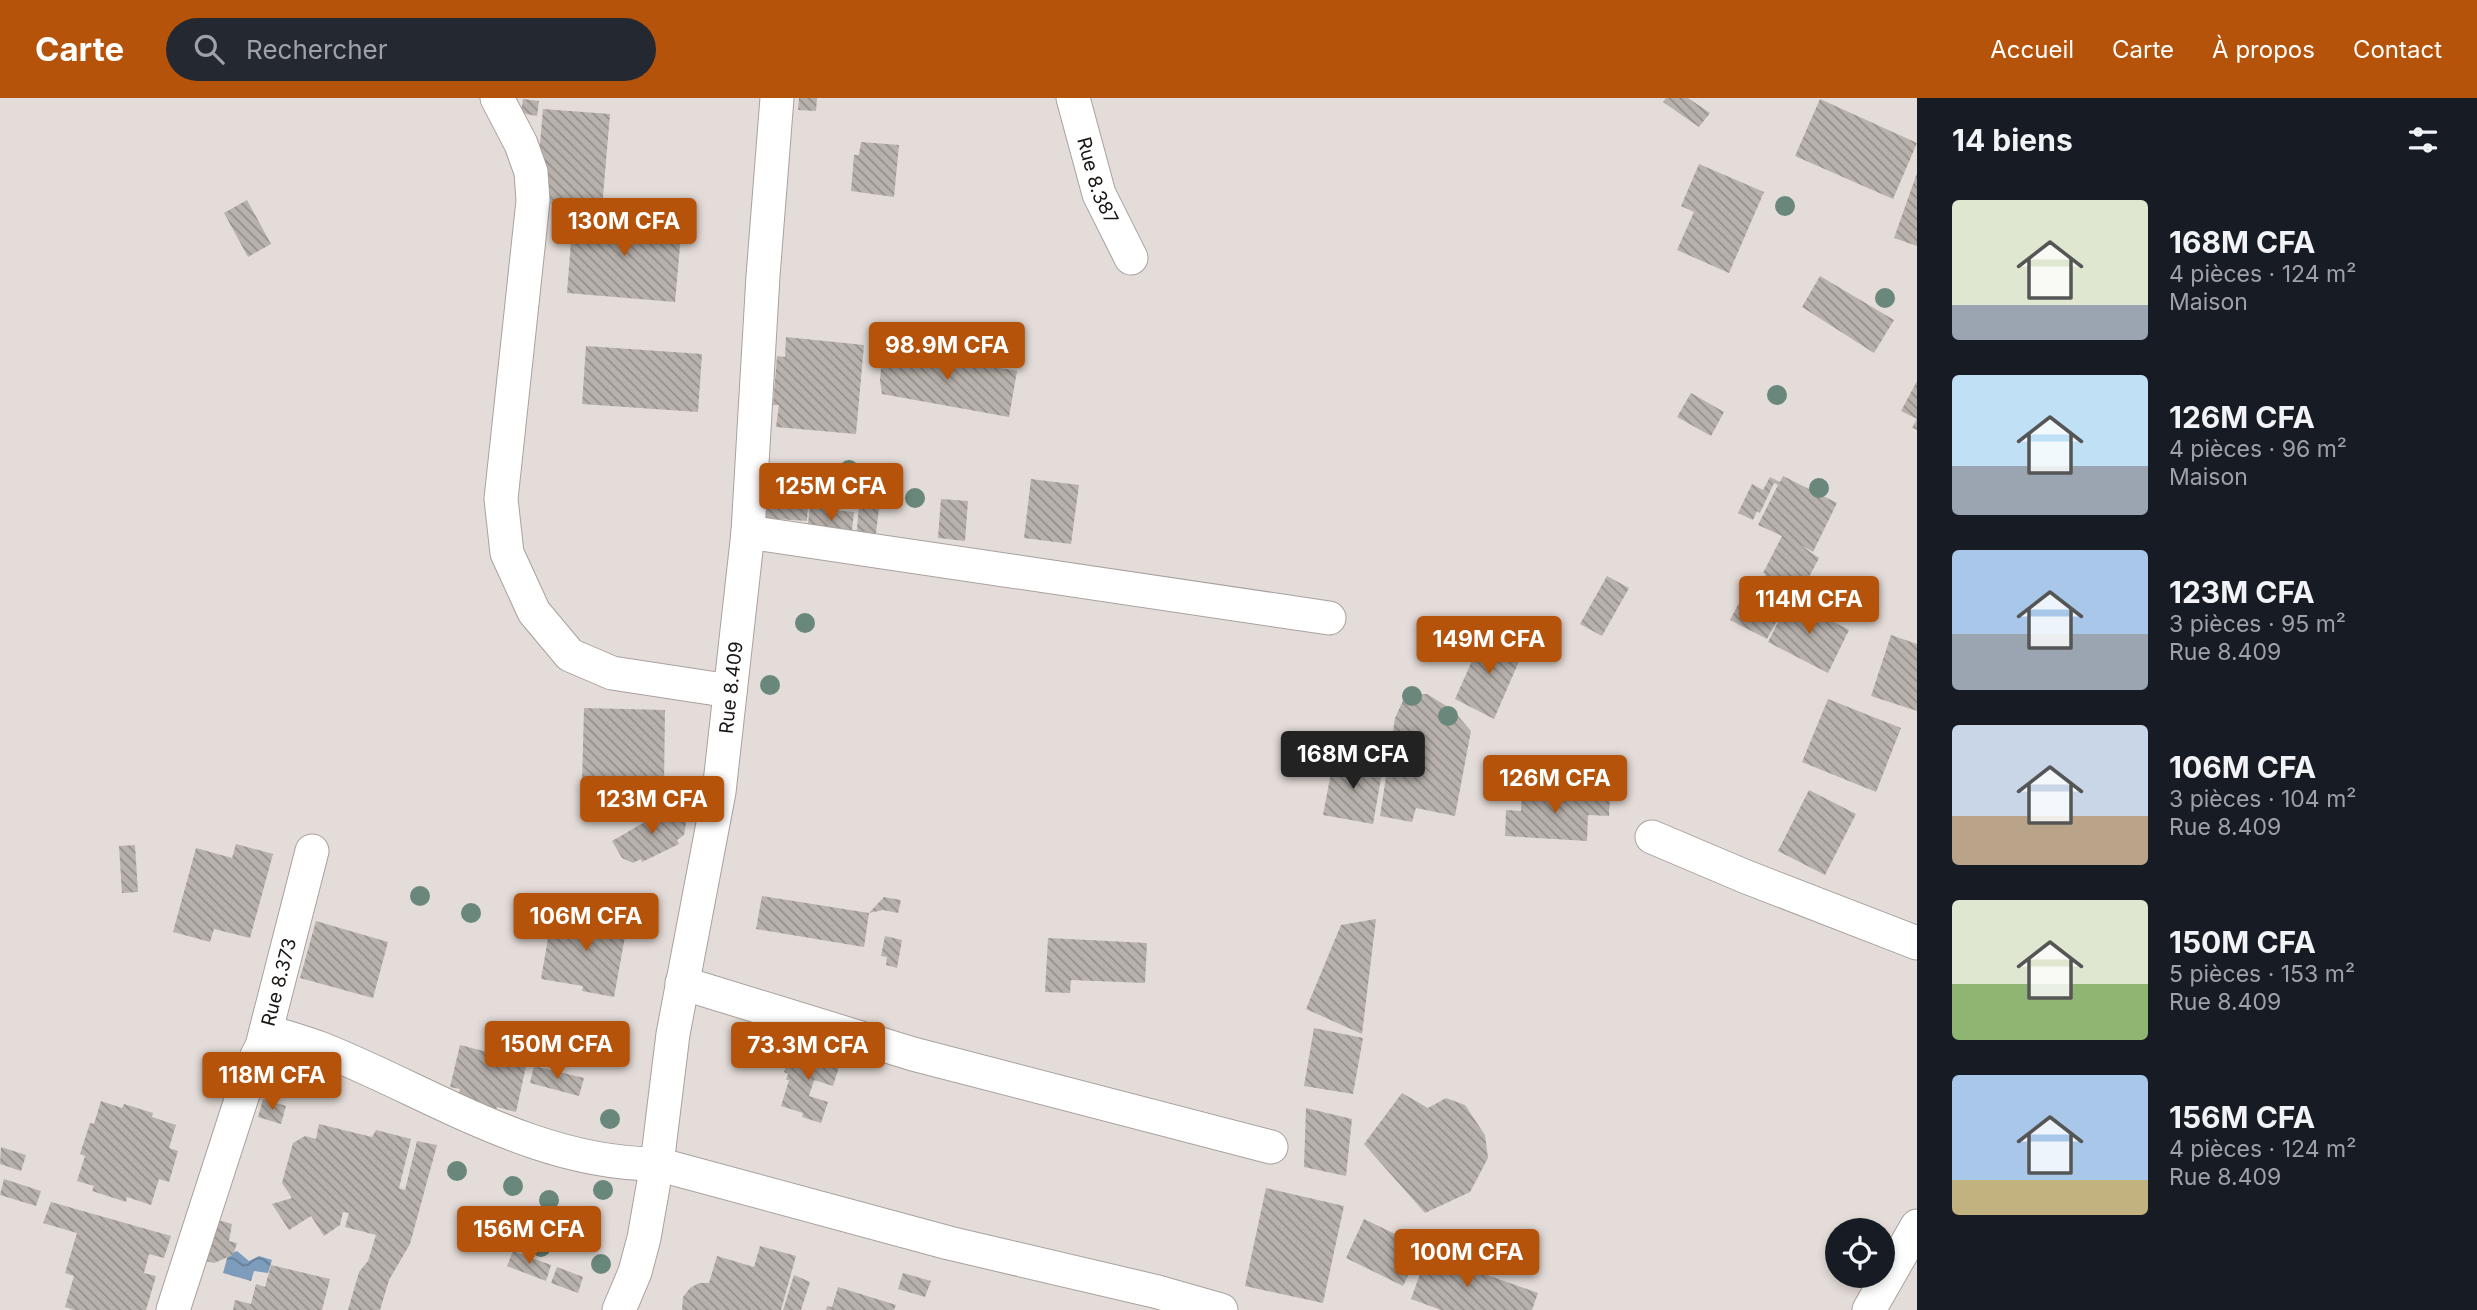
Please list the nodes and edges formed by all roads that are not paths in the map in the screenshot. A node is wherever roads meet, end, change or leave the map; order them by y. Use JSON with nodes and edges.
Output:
{"nodes":[{"id":1,"x":497,"y":98,"type":"edge"},
{"id":2,"x":777,"y":98,"type":"edge"},
{"id":3,"x":1073,"y":98,"type":"edge"},
{"id":4,"x":1131,"y":258,"type":"dead end"},
{"id":5,"x":748,"y":532,"type":"junction"},
{"id":6,"x":1329,"y":618,"type":"dead end"},
{"id":7,"x":730,"y":691,"type":"junction"},
{"id":8,"x":1652,"y":837,"type":"dead end"},
{"id":9,"x":312,"y":851,"type":"dead end"},
{"id":10,"x":1917,"y":943,"type":"edge"},
{"id":11,"x":682,"y":983,"type":"junction"},
{"id":12,"x":266,"y":1031,"type":"junction"},
{"id":13,"x":1271,"y":1147,"type":"dead end"},
{"id":14,"x":657,"y":1164,"type":"junction"},
{"id":15,"x":1917,"y":1226,"type":"edge"},
{"id":16,"x":173,"y":1310,"type":"edge"},
{"id":17,"x":619,"y":1310,"type":"edge"},
{"id":18,"x":1221,"y":1310,"type":"edge"},
{"id":19,"x":1869,"y":1310,"type":"edge"}],
"edges":[{"from":1,"to":7,"type":"street"},
{"from":2,"to":5,"type":"street","name":"Rue 8.409"},
{"from":3,"to":4,"type":"street","name":"Rue 8.387"},
{"from":5,"to":6,"type":"street"},
{"from":5,"to":7,"type":"street","name":"Rue 8.409"},
{"from":7,"to":11,"type":"street","name":"Rue 8.409"},
{"from":8,"to":10,"type":"street"},
{"from":9,"to":12,"type":"street","name":"Rue 8.373"},
{"from":11,"to":13,"type":"street"},
{"from":11,"to":14,"type":"street","name":"Rue 8.409"},
{"from":12,"to":14,"type":"street"},
{"from":12,"to":16,"type":"street","name":"Rue 8.373"},
{"from":14,"to":17,"type":"street","name":"Rue 8.409"},
{"from":14,"to":18,"type":"street"},
{"from":15,"to":19,"type":"street"}]}
